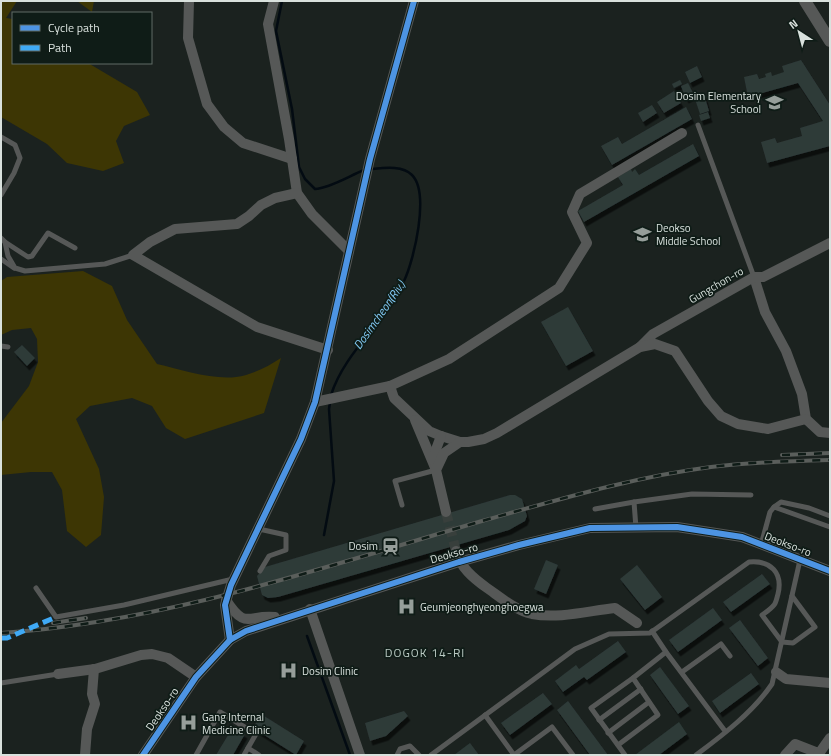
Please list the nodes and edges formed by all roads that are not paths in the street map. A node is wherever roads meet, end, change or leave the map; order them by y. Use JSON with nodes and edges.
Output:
{"nodes":[{"id":1,"x":188,"y":1,"type":"edge"},
{"id":2,"x":274,"y":1,"type":"edge"},
{"id":3,"x":414,"y":1,"type":"edge"},
{"id":4,"x":805,"y":1,"type":"edge"},
{"id":5,"x":830,"y":41,"type":"edge"},
{"id":6,"x":698,"y":125,"type":"dead end"},
{"id":7,"x":682,"y":133,"type":"dead end"},
{"id":8,"x":1,"y":137,"type":"edge"},
{"id":9,"x":292,"y":159,"type":"junction"},
{"id":10,"x":297,"y":193,"type":"junction"},
{"id":11,"x":1,"y":195,"type":"edge"},
{"id":12,"x":3,"y":240,"type":"edge"},
{"id":13,"x":830,"y":244,"type":"edge"},
{"id":14,"x":75,"y":248,"type":"dead end"},
{"id":15,"x":349,"y":252,"type":"junction"},
{"id":16,"x":133,"y":255,"type":"junction"},
{"id":17,"x":1,"y":260,"type":"edge"},
{"id":18,"x":15,"y":268,"type":"junction"},
{"id":19,"x":754,"y":277,"type":"junction"},
{"id":20,"x":1,"y":346,"type":"edge"},
{"id":21,"x":8,"y":347,"type":"dead end"},
{"id":22,"x":640,"y":347,"type":"junction"},
{"id":23,"x":328,"y":350,"type":"junction"},
{"id":24,"x":390,"y":386,"type":"junction"},
{"id":25,"x":315,"y":402,"type":"junction"},
{"id":26,"x":414,"y":418,"type":"junction"},
{"id":27,"x":806,"y":419,"type":"junction"},
{"id":28,"x":830,"y":433,"type":"edge"},
{"id":29,"x":441,"y":436,"type":"junction"},
{"id":30,"x":460,"y":442,"type":"junction"},
{"id":31,"x":436,"y":470,"type":"junction"},
{"id":32,"x":751,"y":495,"type":"dead end"},
{"id":33,"x":634,"y":502,"type":"junction"},
{"id":34,"x":402,"y":505,"type":"dead end"},
{"id":35,"x":774,"y":507,"type":"junction"},
{"id":36,"x":596,"y":509,"type":"dead end"},
{"id":37,"x":446,"y":512,"type":"tunnel mouth"},
{"id":38,"x":830,"y":516,"type":"edge"},
{"id":39,"x":830,"y":527,"type":"edge"},
{"id":40,"x":636,"y":528,"type":"junction"},
{"id":41,"x":259,"y":529,"type":"junction"},
{"id":42,"x":761,"y":545,"type":"junction"},
{"id":43,"x":456,"y":551,"type":"tunnel mouth"},
{"id":44,"x":800,"y":560,"type":"junction"},
{"id":45,"x":459,"y":562,"type":"junction"},
{"id":46,"x":260,"y":571,"type":"dead end"},
{"id":47,"x":830,"y":571,"type":"edge"},
{"id":48,"x":234,"y":578,"type":"junction"},
{"id":49,"x":36,"y":588,"type":"dead end"},
{"id":50,"x":792,"y":596,"type":"junction"},
{"id":51,"x":226,"y":600,"type":"junction"},
{"id":52,"x":310,"y":609,"type":"junction"},
{"id":53,"x":283,"y":618,"type":"junction"},
{"id":54,"x":637,"y":623,"type":"dead end"},
{"id":55,"x":652,"y":631,"type":"junction"},
{"id":56,"x":230,"y":640,"type":"junction"},
{"id":57,"x":782,"y":642,"type":"junction"},
{"id":58,"x":666,"y":652,"type":"junction"},
{"id":59,"x":730,"y":656,"type":"dead end"},
{"id":60,"x":94,"y":669,"type":"junction"},
{"id":61,"x":682,"y":672,"type":"junction"},
{"id":62,"x":776,"y":672,"type":"junction"},
{"id":63,"x":58,"y":674,"type":"joint"},
{"id":64,"x":196,"y":677,"type":"junction"},
{"id":65,"x":632,"y":678,"type":"junction"},
{"id":66,"x":1,"y":683,"type":"edge"},
{"id":67,"x":830,"y":683,"type":"edge"},
{"id":68,"x":640,"y":689,"type":"junction"},
{"id":69,"x":649,"y":702,"type":"junction"},
{"id":70,"x":485,"y":715,"type":"junction"},
{"id":71,"x":599,"y":720,"type":"junction"},
{"id":72,"x":726,"y":731,"type":"junction"},
{"id":73,"x":608,"y":733,"type":"junction"},
{"id":74,"x":830,"y":738,"type":"edge"},
{"id":75,"x":618,"y":745,"type":"junction"},
{"id":76,"x":248,"y":748,"type":"junction"},
{"id":77,"x":818,"y":754,"type":"edge"},
{"id":78,"x":85,"y":755,"type":"edge"},
{"id":79,"x":143,"y":755,"type":"edge"},
{"id":80,"x":196,"y":755,"type":"edge"},
{"id":81,"x":244,"y":755,"type":"edge"},
{"id":82,"x":259,"y":755,"type":"edge"},
{"id":83,"x":360,"y":755,"type":"edge"},
{"id":84,"x":397,"y":755,"type":"edge"},
{"id":85,"x":420,"y":755,"type":"edge"},
{"id":86,"x":431,"y":755,"type":"edge"},
{"id":87,"x":573,"y":755,"type":"edge"},
{"id":88,"x":624,"y":755,"type":"edge"},
{"id":89,"x":696,"y":755,"type":"edge"},
{"id":90,"x":785,"y":755,"type":"edge"}],
"edges":[{"from":1,"to":9,"type":"street"},
{"from":2,"to":9,"type":"street"},
{"from":3,"to":15,"type":"street"},
{"from":4,"to":5,"type":"street"},
{"from":6,"to":19,"type":"lane"},
{"from":7,"to":24,"type":"street"},
{"from":8,"to":11,"type":"lane"},
{"from":9,"to":10,"type":"street"},
{"from":10,"to":15,"type":"street"},
{"from":10,"to":16,"type":"street"},
{"from":12,"to":14,"type":"lane"},
{"from":12,"to":18,"type":"lane"},
{"from":13,"to":19,"type":"street","name":"Gungchon-ro"},
{"from":15,"to":23,"type":"street"},
{"from":16,"to":18,"type":"lane"},
{"from":16,"to":23,"type":"street"},
{"from":17,"to":18,"type":"lane"},
{"from":19,"to":22,"type":"street","name":"Gungchon-ro"},
{"from":19,"to":27,"type":"street"},
{"from":20,"to":21,"type":"lane"},
{"from":22,"to":27,"type":"street"},
{"from":22,"to":30,"type":"street"},
{"from":23,"to":25,"type":"street"},
{"from":24,"to":25,"type":"street"},
{"from":24,"to":26,"type":"street"},
{"from":25,"to":41,"type":"street"},
{"from":26,"to":29,"type":"street"},
{"from":26,"to":31,"type":"street"},
{"from":27,"to":28,"type":"street"},
{"from":29,"to":30,"type":"street"},
{"from":29,"to":31,"type":"street"},
{"from":30,"to":31,"type":"street"},
{"from":31,"to":34,"type":"lane"},
{"from":31,"to":37,"type":"street"},
{"from":32,"to":33,"type":"lane"},
{"from":33,"to":36,"type":"lane"},
{"from":33,"to":40,"type":"lane"},
{"from":35,"to":38,"type":"lane"},
{"from":35,"to":39,"type":"lane"},
{"from":35,"to":42,"type":"lane"},
{"from":40,"to":42,"type":"street","name":"Deokso-ro"},
{"from":40,"to":45,"type":"street","name":"Deokso-ro"},
{"from":41,"to":46,"type":"lane"},
{"from":41,"to":48,"type":"street"},
{"from":42,"to":44,"type":"street","name":"Deokso-ro"},
{"from":43,"to":45,"type":"street"},
{"from":44,"to":47,"type":"street","name":"Deokso-ro"},
{"from":44,"to":50,"type":"lane"},
{"from":45,"to":52,"type":"street","name":"Deokso-ro"},
{"from":45,"to":54,"type":"street"},
{"from":48,"to":49,"type":"lane"},
{"from":48,"to":51,"type":"street"},
{"from":50,"to":57,"type":"lane"},
{"from":50,"to":57,"type":"lane"},
{"from":51,"to":53,"type":"street"},
{"from":51,"to":56,"type":"street"},
{"from":52,"to":53,"type":"street","name":"Deokso-ro"},
{"from":52,"to":83,"type":"street"},
{"from":53,"to":56,"type":"street","name":"Deokso-ro"},
{"from":55,"to":57,"type":"lane"},
{"from":55,"to":58,"type":"lane"},
{"from":55,"to":70,"type":"lane"},
{"from":56,"to":64,"type":"street","name":"Deokso-ro"},
{"from":57,"to":62,"type":"lane"},
{"from":58,"to":61,"type":"lane"},
{"from":58,"to":65,"type":"lane"},
{"from":59,"to":61,"type":"lane"},
{"from":60,"to":63,"type":"street"},
{"from":60,"to":64,"type":"street"},
{"from":60,"to":78,"type":"street"},
{"from":61,"to":72,"type":"lane"},
{"from":62,"to":67,"type":"street"},
{"from":62,"to":72,"type":"lane"},
{"from":63,"to":66,"type":"lane"},
{"from":64,"to":79,"type":"street","name":"Deokso-ro"},
{"from":65,"to":68,"type":"lane"},
{"from":65,"to":71,"type":"lane"},
{"from":68,"to":69,"type":"lane"},
{"from":68,"to":71,"type":"lane"},
{"from":69,"to":73,"type":"lane"},
{"from":69,"to":75,"type":"lane"},
{"from":70,"to":86,"type":"lane"},
{"from":70,"to":87,"type":"lane"},
{"from":71,"to":73,"type":"lane"},
{"from":72,"to":89,"type":"lane"},
{"from":73,"to":75,"type":"lane"},
{"from":74,"to":77,"type":"street"},
{"from":75,"to":88,"type":"lane"},
{"from":76,"to":80,"type":"lane"},
{"from":76,"to":81,"type":"lane"},
{"from":76,"to":82,"type":"lane"},
{"from":77,"to":90,"type":"street"},
{"from":84,"to":85,"type":"lane"}]}
